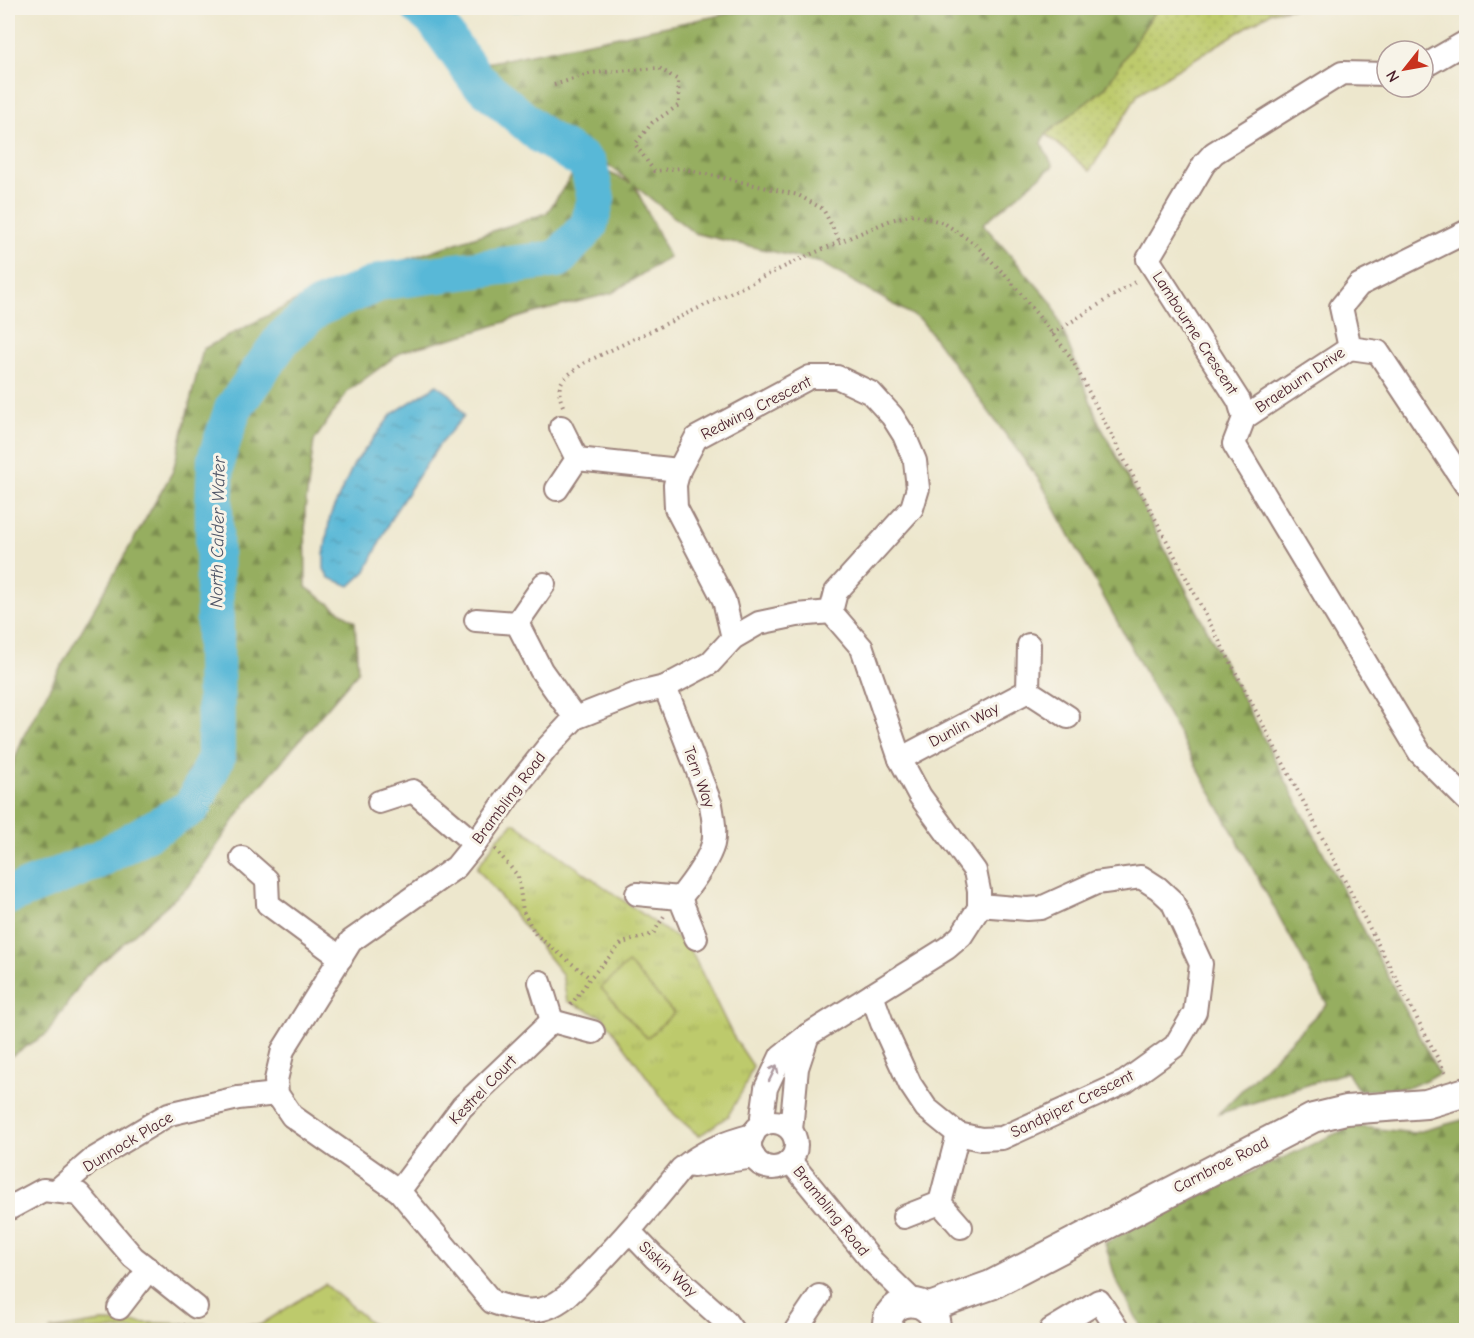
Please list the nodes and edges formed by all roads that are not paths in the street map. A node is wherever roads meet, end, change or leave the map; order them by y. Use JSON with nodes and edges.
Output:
{"nodes":[{"id":1,"x":1467,"y":42,"type":"edge"},
{"id":2,"x":1435,"y":59,"type":"edge"},
{"id":3,"x":1375,"y":74,"type":"edge"},
{"id":4,"x":1467,"y":232,"type":"edge"},
{"id":5,"x":1350,"y":348,"type":"junction"},
{"id":6,"x":1244,"y":418,"type":"junction"},
{"id":7,"x":561,"y":427,"type":"road end"},
{"id":8,"x":577,"y":459,"type":"junction"},
{"id":9,"x":679,"y":470,"type":"junction"},
{"id":10,"x":1467,"y":485,"type":"edge"},
{"id":11,"x":556,"y":489,"type":"dead end"},
{"id":12,"x":544,"y":584,"type":"dead end"},
{"id":13,"x":831,"y":612,"type":"junction"},
{"id":14,"x":476,"y":620,"type":"dead end"},
{"id":15,"x":517,"y":623,"type":"junction"},
{"id":16,"x":733,"y":638,"type":"junction"},
{"id":17,"x":1029,"y":645,"type":"dead end"},
{"id":18,"x":665,"y":687,"type":"junction"},
{"id":19,"x":1028,"y":691,"type":"junction"},
{"id":20,"x":1068,"y":717,"type":"dead end"},
{"id":21,"x":575,"y":718,"type":"junction"},
{"id":22,"x":900,"y":759,"type":"junction"},
{"id":23,"x":1467,"y":799,"type":"edge"},
{"id":24,"x":379,"y":802,"type":"dead end"},
{"id":25,"x":478,"y":840,"type":"junction"},
{"id":26,"x":242,"y":858,"type":"dead end"},
{"id":27,"x":637,"y":894,"type":"dead end"},
{"id":28,"x":680,"y":898,"type":"junction"},
{"id":29,"x":979,"y":905,"type":"junction"},
{"id":30,"x":696,"y":938,"type":"dead end"},
{"id":31,"x":340,"y":958,"type":"junction"},
{"id":32,"x":540,"y":982,"type":"dead end"},
{"id":33,"x":872,"y":995,"type":"junction"},
{"id":34,"x":552,"y":1021,"type":"junction"},
{"id":35,"x":593,"y":1032,"type":"dead end"},
{"id":36,"x":808,"y":1035,"type":"junction"},
{"id":37,"x":277,"y":1094,"type":"junction"},
{"id":38,"x":1461,"y":1094,"type":"edge"},
{"id":39,"x":791,"y":1130,"type":"junction"},
{"id":40,"x":958,"y":1134,"type":"junction"},
{"id":41,"x":757,"y":1138,"type":"junction"},
{"id":42,"x":790,"y":1161,"type":"junction"},
{"id":43,"x":56,"y":1191,"type":"junction"},
{"id":44,"x":399,"y":1191,"type":"junction"},
{"id":45,"x":940,"y":1203,"type":"junction"},
{"id":46,"x":8,"y":1209,"type":"edge"},
{"id":47,"x":904,"y":1217,"type":"dead end"},
{"id":48,"x":961,"y":1227,"type":"dead end"},
{"id":49,"x":630,"y":1232,"type":"junction"},
{"id":50,"x":149,"y":1269,"type":"junction"},
{"id":51,"x":819,"y":1296,"type":"dead end"},
{"id":52,"x":196,"y":1307,"type":"dead end"},
{"id":53,"x":915,"y":1318,"type":"edge"},
{"id":54,"x":117,"y":1320,"type":"road end"},
{"id":55,"x":732,"y":1330,"type":"edge"},
{"id":56,"x":796,"y":1330,"type":"edge"},
{"id":57,"x":1051,"y":1330,"type":"edge"},
{"id":58,"x":1118,"y":1330,"type":"edge"}],
"edges":[{"from":1,"to":2,"type":"street"},
{"from":3,"to":6,"type":"street","name":"Lambourne Crescent"},
{"from":4,"to":5,"type":"street","name":"Braeburn Drive"},
{"from":5,"to":6,"type":"street","name":"Braeburn Drive"},
{"from":5,"to":10,"type":"street"},
{"from":6,"to":23,"type":"street"},
{"from":7,"to":8,"type":"street"},
{"from":8,"to":9,"type":"street"},
{"from":8,"to":11,"type":"street"},
{"from":9,"to":13,"type":"street","name":"Redwing Crescent"},
{"from":9,"to":16,"type":"street","name":"Redwing Crescent"},
{"from":12,"to":15,"type":"street"},
{"from":13,"to":16,"type":"street","name":"Brambling Road"},
{"from":13,"to":22,"type":"street"},
{"from":14,"to":15,"type":"street"},
{"from":15,"to":21,"type":"street"},
{"from":16,"to":18,"type":"street","name":"Brambling Road"},
{"from":17,"to":19,"type":"street"},
{"from":18,"to":21,"type":"street","name":"Brambling Road"},
{"from":18,"to":28,"type":"street","name":"Tern Way"},
{"from":19,"to":20,"type":"street"},
{"from":19,"to":22,"type":"street","name":"Dunlin Way"},
{"from":21,"to":25,"type":"street","name":"Brambling Road"},
{"from":22,"to":29,"type":"street"},
{"from":24,"to":25,"type":"street"},
{"from":25,"to":31,"type":"street","name":"Brambling Road"},
{"from":26,"to":31,"type":"street"},
{"from":27,"to":28,"type":"street"},
{"from":28,"to":30,"type":"street"},
{"from":29,"to":33,"type":"street"},
{"from":29,"to":40,"type":"street","name":"Sandpiper Crescent"},
{"from":31,"to":37,"type":"street","name":"Brambling Road"},
{"from":32,"to":34,"type":"street"},
{"from":33,"to":36,"type":"street"},
{"from":33,"to":40,"type":"street"},
{"from":34,"to":35,"type":"street"},
{"from":34,"to":44,"type":"street","name":"Kestrel Court"},
{"from":36,"to":39,"type":"street"},
{"from":41,"to":36,"type":"street","one_way":true},
{"from":37,"to":43,"type":"street","name":"Dunnock Place"},
{"from":37,"to":44,"type":"street"},
{"from":38,"to":53,"type":"street","name":"Carnbroe Road"},
{"from":39,"to":41,"type":"street"},
{"from":39,"to":42,"type":"street"},
{"from":40,"to":45,"type":"street"},
{"from":41,"to":42,"type":"street"},
{"from":41,"to":49,"type":"street"},
{"from":42,"to":53,"type":"street","name":"Brambling Road"},
{"from":43,"to":46,"type":"street","name":"Dunnock Place"},
{"from":43,"to":50,"type":"street","name":"Dunnock Place"},
{"from":44,"to":49,"type":"street"},
{"from":45,"to":47,"type":"street"},
{"from":45,"to":48,"type":"street"},
{"from":49,"to":55,"type":"street","name":"Siskin Way"},
{"from":50,"to":52,"type":"street","name":"Dunnock Place"},
{"from":50,"to":54,"type":"street"},
{"from":51,"to":56,"type":"street"},
{"from":57,"to":58,"type":"street"}]}
